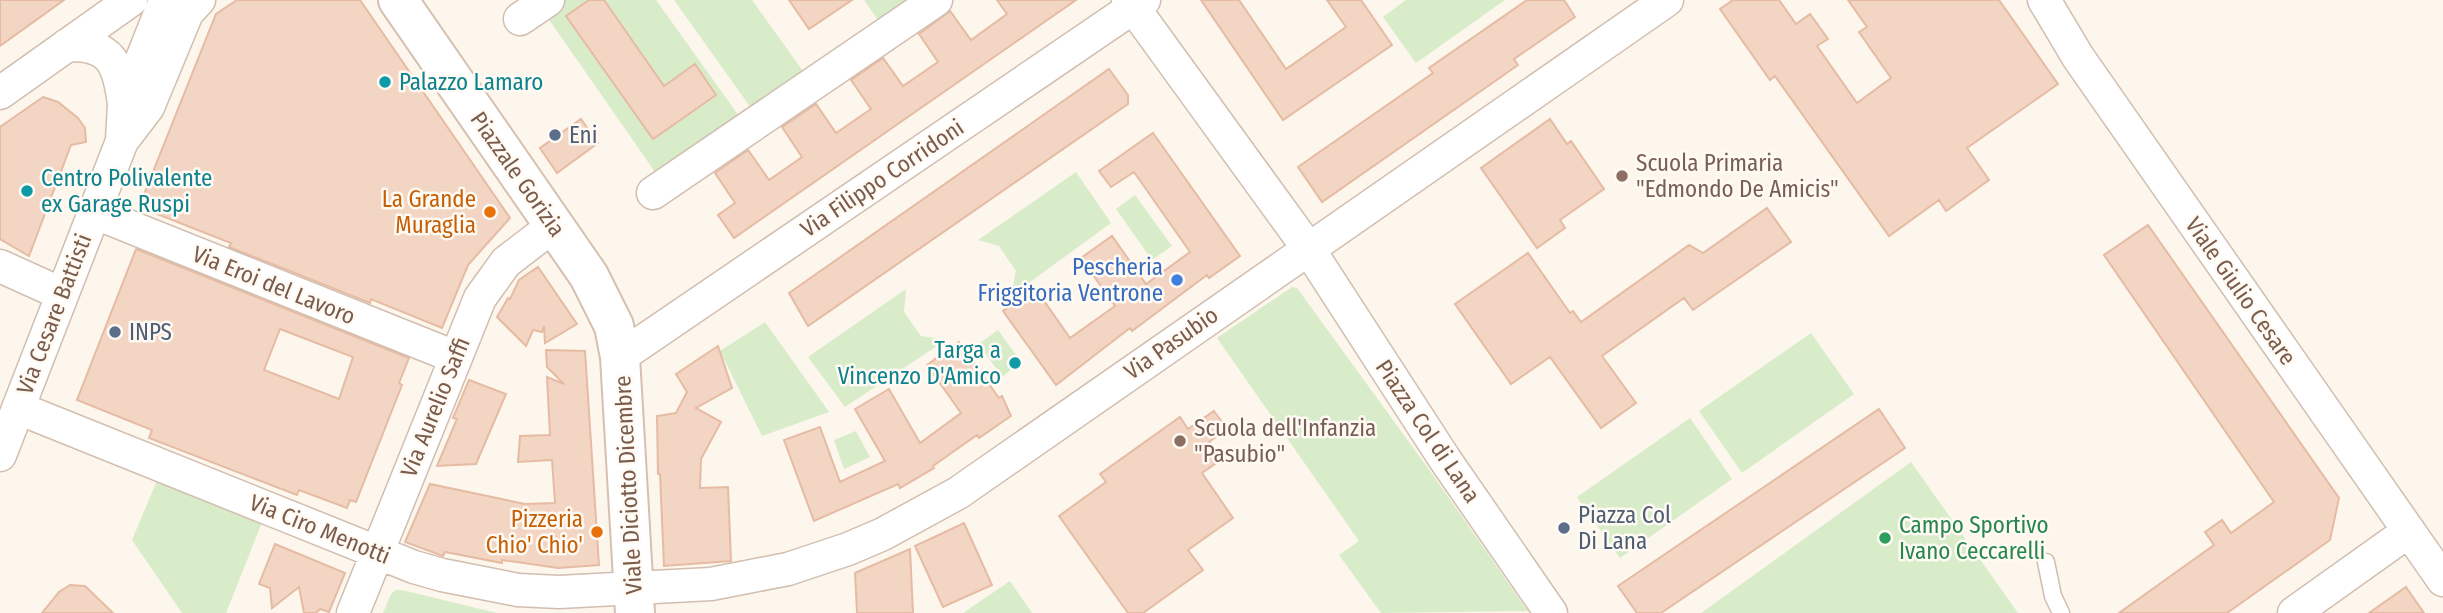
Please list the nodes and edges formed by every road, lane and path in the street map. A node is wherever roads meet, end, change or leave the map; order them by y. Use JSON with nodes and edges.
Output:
{"nodes":[{"id":1,"x":131,"y":0,"type":"edge"},
{"id":2,"x":167,"y":0,"type":"edge"},
{"id":3,"x":199,"y":0,"type":"edge"},
{"id":4,"x":398,"y":0,"type":"edge"},
{"id":5,"x":548,"y":0,"type":"edge"},
{"id":6,"x":936,"y":0,"type":"edge"},
{"id":7,"x":2044,"y":0,"type":"edge"},
{"id":8,"x":1660,"y":2,"type":"edge"},
{"id":9,"x":1135,"y":3,"type":"edge"},
{"id":10,"x":520,"y":19,"type":"dead end"},
{"id":11,"x":67,"y":45,"type":"junction"},
{"id":12,"x":0,"y":93,"type":"edge"},
{"id":13,"x":124,"y":104,"type":"junction"},
{"id":14,"x":122,"y":141,"type":"junction"},
{"id":15,"x":653,"y":193,"type":"dead end"},
{"id":16,"x":93,"y":212,"type":"junction"},
{"id":17,"x":553,"y":226,"type":"junction"},
{"id":18,"x":1307,"y":248,"type":"junction"},
{"id":19,"x":0,"y":266,"type":"edge"},
{"id":20,"x":62,"y":294,"type":"junction"},
{"id":21,"x":456,"y":357,"type":"junction"},
{"id":22,"x":620,"y":357,"type":"junction"},
{"id":23,"x":18,"y":408,"type":"junction"},
{"id":24,"x":0,"y":455,"type":"edge"},
{"id":25,"x":2409,"y":531,"type":"junction"},
{"id":26,"x":377,"y":552,"type":"junction"},
{"id":27,"x":2046,"y":562,"type":"dead end"},
{"id":28,"x":2443,"y":580,"type":"edge"},
{"id":29,"x":635,"y":601,"type":"edge"},
{"id":30,"x":2298,"y":612,"type":"edge"},
{"id":31,"x":353,"y":613,"type":"edge"},
{"id":32,"x":1551,"y":613,"type":"edge"},
{"id":33,"x":2061,"y":613,"type":"edge"}],
"edges":[{"from":1,"to":11,"type":"street"},
{"from":2,"to":13,"type":"street"},
{"from":3,"to":14,"type":"street"},
{"from":4,"to":17,"type":"main road","name":"Piazzale Gorizia"},
{"from":5,"to":10,"type":"street"},
{"from":6,"to":15,"type":"street"},
{"from":7,"to":25,"type":"street","name":"Viale Giulio Cesare"},
{"from":8,"to":18,"type":"street","name":"Via Pasubio"},
{"from":9,"to":18,"type":"street","name":"Piazza Col di Lana"},
{"from":9,"to":22,"type":"street","name":"Via Filippo Corridoni"},
{"from":11,"to":12,"type":"street"},
{"from":11,"to":13,"type":"street"},
{"from":13,"to":14,"type":"street"},
{"from":14,"to":16,"type":"street","name":"Via Cesare Battisti"},
{"from":16,"to":20,"type":"street","name":"Via Cesare Battisti"},
{"from":16,"to":21,"type":"street","name":"Via Eroi del Lavoro"},
{"from":17,"to":21,"type":"street","name":"Via Aurelio Saffi"},
{"from":17,"to":22,"type":"main road","name":"Piazzale Gorizia"},
{"from":18,"to":29,"type":"street","name":"Via Pasubio"},
{"from":18,"to":32,"type":"street","name":"Piazza Col di Lana"},
{"from":19,"to":20,"type":"street"},
{"from":20,"to":23,"type":"street","name":"Via Cesare Battisti"},
{"from":21,"to":26,"type":"street","name":"Via Aurelio Saffi"},
{"from":22,"to":29,"type":"main road","name":"Viale Diciotto Dicembre"},
{"from":23,"to":24,"type":"street","name":"Via Cesare Battisti"},
{"from":23,"to":26,"type":"street","name":"Via Ciro Menotti"},
{"from":25,"to":28,"type":"street","name":"Viale Giulio Cesare"},
{"from":25,"to":30,"type":"street"},
{"from":26,"to":29,"type":"street","name":"Via Ciro Menotti"},
{"from":26,"to":31,"type":"street","name":"Via Aurelio Saffi"},
{"from":27,"to":33,"type":"lane"}]}
